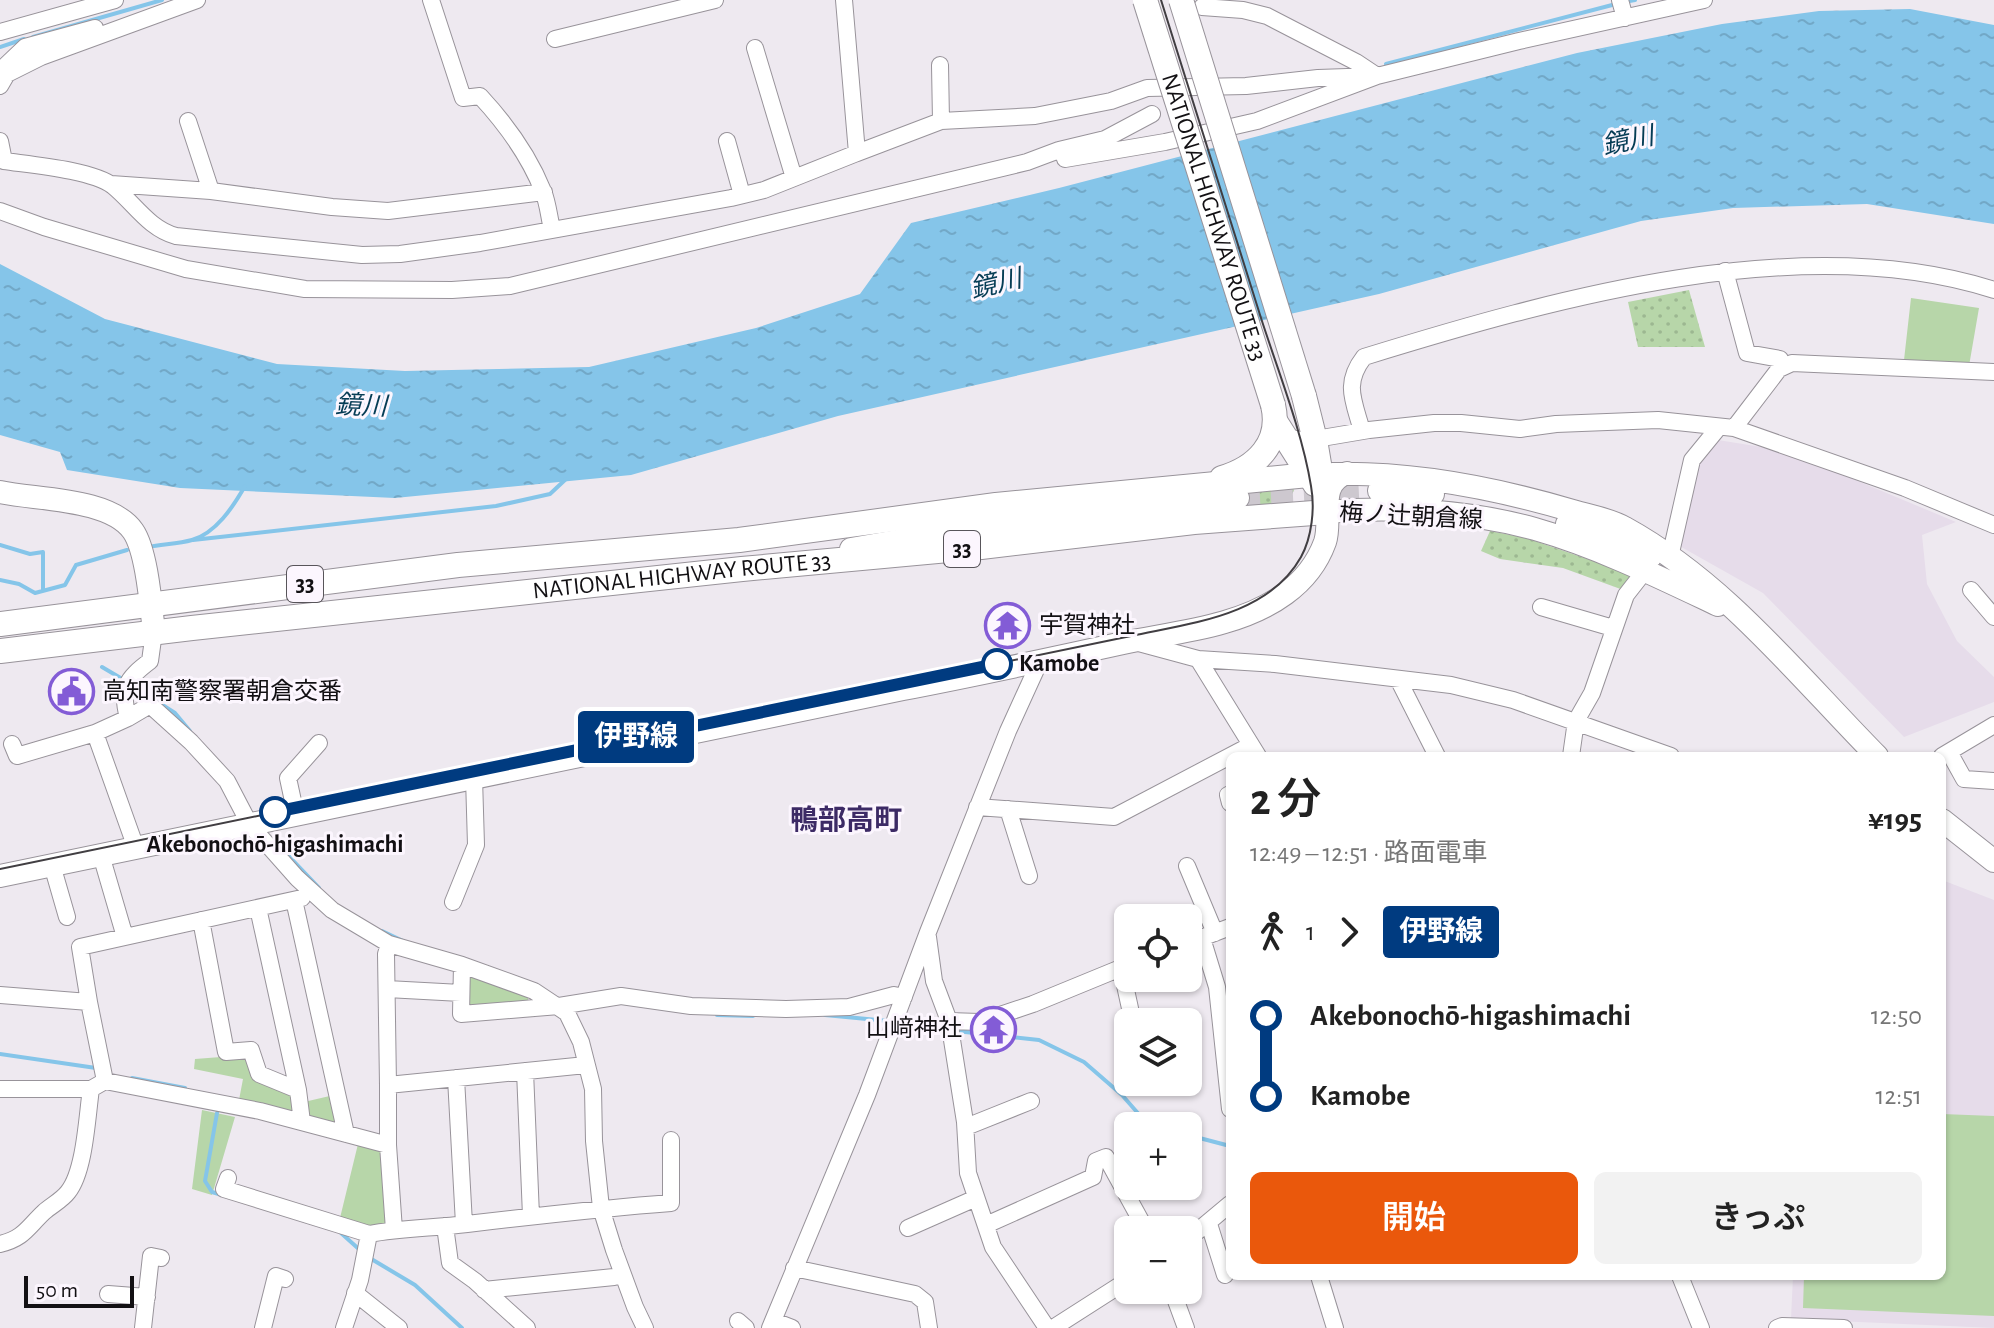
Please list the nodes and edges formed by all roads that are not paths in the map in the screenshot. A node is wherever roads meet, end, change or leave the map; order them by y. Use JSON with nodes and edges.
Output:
{"nodes":[{"id":1,"x":115,"y":0,"type":"edge"},
{"id":2,"x":197,"y":0,"type":"edge"},
{"id":3,"x":431,"y":0,"type":"edge"},
{"id":4,"x":715,"y":0,"type":"edge"},
{"id":5,"x":844,"y":0,"type":"edge"},
{"id":6,"x":1145,"y":0,"type":"edge"},
{"id":7,"x":1620,"y":0,"type":"edge"},
{"id":8,"x":1704,"y":0,"type":"edge"},
{"id":9,"x":1191,"y":4,"type":"edge"},
{"id":10,"x":679,"y":5,"type":"edge"},
{"id":11,"x":1625,"y":18,"type":"junction"},
{"id":12,"x":140,"y":21,"type":"junction"},
{"id":13,"x":0,"y":32,"type":"edge"},
{"id":14,"x":24,"y":38,"type":"junction"},
{"id":15,"x":555,"y":39,"type":"dead end"},
{"id":16,"x":755,"y":48,"type":"dead end"},
{"id":17,"x":940,"y":65,"type":"dead end"},
{"id":18,"x":3,"y":74,"type":"edge"},
{"id":19,"x":1377,"y":76,"type":"junction"},
{"id":20,"x":1152,"y":114,"type":"dead end"},
{"id":21,"x":188,"y":121,"type":"dead end"},
{"id":22,"x":941,"y":121,"type":"junction"},
{"id":23,"x":0,"y":141,"type":"edge"},
{"id":24,"x":727,"y":141,"type":"dead end"},
{"id":25,"x":857,"y":153,"type":"junction"},
{"id":26,"x":1027,"y":162,"type":"junction"},
{"id":27,"x":1,"y":170,"type":"edge"},
{"id":28,"x":794,"y":178,"type":"junction"},
{"id":29,"x":111,"y":184,"type":"junction"},
{"id":30,"x":211,"y":191,"type":"junction"},
{"id":31,"x":544,"y":192,"type":"junction"},
{"id":32,"x":742,"y":195,"type":"junction"},
{"id":33,"x":0,"y":211,"type":"edge"},
{"id":34,"x":552,"y":229,"type":"junction"},
{"id":35,"x":1725,"y":271,"type":"junction"},
{"id":36,"x":1994,"y":290,"type":"edge"},
{"id":37,"x":1783,"y":367,"type":"junction"},
{"id":38,"x":1994,"y":372,"type":"edge"},
{"id":39,"x":1276,"y":419,"type":"junction"},
{"id":40,"x":1726,"y":428,"type":"junction"},
{"id":41,"x":1362,"y":431,"type":"junction"},
{"id":42,"x":1315,"y":440,"type":"junction"},
{"id":43,"x":1347,"y":473,"type":"junction"},
{"id":44,"x":1315,"y":474,"type":"junction"},
{"id":45,"x":1197,"y":486,"type":"junction"},
{"id":46,"x":1379,"y":491,"type":"tunnel mouth"},
{"id":47,"x":0,"y":492,"type":"edge"},
{"id":48,"x":1238,"y":498,"type":"tunnel mouth"},
{"id":49,"x":1327,"y":512,"type":"junction"},
{"id":50,"x":1994,"y":525,"type":"edge"},
{"id":51,"x":966,"y":529,"type":"junction"},
{"id":52,"x":739,"y":540,"type":"junction"},
{"id":53,"x":1670,"y":557,"type":"junction"},
{"id":54,"x":742,"y":569,"type":"junction"},
{"id":55,"x":1644,"y":572,"type":"junction"},
{"id":56,"x":1688,"y":581,"type":"junction"},
{"id":57,"x":1971,"y":590,"type":"dead end"},
{"id":58,"x":151,"y":606,"type":"junction"},
{"id":59,"x":1541,"y":607,"type":"dead end"},
{"id":60,"x":1994,"y":617,"type":"edge"},
{"id":61,"x":0,"y":624,"type":"edge"},
{"id":62,"x":1613,"y":628,"type":"junction"},
{"id":63,"x":154,"y":632,"type":"junction"},
{"id":64,"x":1134,"y":641,"type":"junction"},
{"id":65,"x":6,"y":653,"type":"edge"},
{"id":66,"x":1198,"y":659,"type":"junction"},
{"id":67,"x":1039,"y":663,"type":"junction"},
{"id":68,"x":1398,"y":679,"type":"junction"},
{"id":69,"x":128,"y":718,"type":"junction"},
{"id":70,"x":1576,"y":721,"type":"junction"},
{"id":71,"x":1994,"y":725,"type":"edge"},
{"id":72,"x":95,"y":733,"type":"junction"},
{"id":73,"x":319,"y":743,"type":"dead end"},
{"id":74,"x":12,"y":744,"type":"dead end"},
{"id":75,"x":1254,"y":751,"type":"edge"},
{"id":76,"x":1435,"y":752,"type":"edge"},
{"id":77,"x":1572,"y":752,"type":"edge"},
{"id":78,"x":1660,"y":752,"type":"edge"},
{"id":79,"x":1873,"y":752,"type":"edge"},
{"id":80,"x":1946,"y":754,"type":"edge"},
{"id":81,"x":1226,"y":764,"type":"edge"},
{"id":82,"x":474,"y":778,"type":"junction"},
{"id":83,"x":1994,"y":781,"type":"edge"},
{"id":84,"x":977,"y":807,"type":"junction"},
{"id":85,"x":1008,"y":809,"type":"junction"},
{"id":86,"x":296,"y":815,"type":"junction"},
{"id":87,"x":1946,"y":823,"type":"edge"},
{"id":88,"x":250,"y":825,"type":"junction"},
{"id":89,"x":136,"y":848,"type":"junction"},
{"id":90,"x":101,"y":855,"type":"junction"},
{"id":91,"x":1994,"y":861,"type":"edge"},
{"id":92,"x":52,"y":865,"type":"junction"},
{"id":93,"x":1187,"y":866,"type":"dead end"},
{"id":94,"x":0,"y":876,"type":"edge"},
{"id":95,"x":1029,"y":876,"type":"dead end"},
{"id":96,"x":315,"y":895,"type":"junction"},
{"id":97,"x":294,"y":900,"type":"junction"},
{"id":98,"x":453,"y":902,"type":"dead end"},
{"id":99,"x":258,"y":908,"type":"junction"},
{"id":100,"x":67,"y":917,"type":"dead end"},
{"id":101,"x":201,"y":920,"type":"junction"},
{"id":102,"x":928,"y":932,"type":"junction"},
{"id":103,"x":1209,"y":935,"type":"edge"},
{"id":104,"x":125,"y":937,"type":"junction"},
{"id":105,"x":389,"y":944,"type":"junction"},
{"id":106,"x":462,"y":965,"type":"junction"},
{"id":107,"x":1114,"y":971,"type":"edge"},
{"id":108,"x":387,"y":989,"type":"junction"},
{"id":109,"x":461,"y":993,"type":"junction"},
{"id":110,"x":0,"y":995,"type":"edge"},
{"id":111,"x":904,"y":997,"type":"junction"},
{"id":112,"x":89,"y":1002,"type":"junction"},
{"id":113,"x":559,"y":1006,"type":"junction"},
{"id":114,"x":950,"y":1028,"type":"junction"},
{"id":115,"x":586,"y":1065,"type":"junction"},
{"id":116,"x":525,"y":1071,"type":"junction"},
{"id":117,"x":1226,"y":1071,"type":"edge"},
{"id":118,"x":456,"y":1078,"type":"junction"},
{"id":119,"x":98,"y":1085,"type":"junction"},
{"id":120,"x":388,"y":1085,"type":"junction"},
{"id":121,"x":0,"y":1089,"type":"edge"},
{"id":122,"x":298,"y":1090,"type":"junction"},
{"id":123,"x":1031,"y":1101,"type":"dead end"},
{"id":124,"x":302,"y":1122,"type":"junction"},
{"id":125,"x":966,"y":1127,"type":"junction"},
{"id":126,"x":346,"y":1134,"type":"junction"},
{"id":127,"x":671,"y":1140,"type":"dead end"},
{"id":128,"x":388,"y":1145,"type":"junction"},
{"id":129,"x":228,"y":1178,"type":"dead end"},
{"id":130,"x":976,"y":1198,"type":"junction"},
{"id":131,"x":601,"y":1208,"type":"junction"},
{"id":132,"x":1226,"y":1208,"type":"edge"},
{"id":133,"x":531,"y":1216,"type":"junction"},
{"id":134,"x":1138,"y":1216,"type":"edge"},
{"id":135,"x":464,"y":1224,"type":"junction"},
{"id":136,"x":1209,"y":1224,"type":"junction"},
{"id":137,"x":986,"y":1225,"type":"junction"},
{"id":138,"x":445,"y":1226,"type":"junction"},
{"id":139,"x":908,"y":1228,"type":"dead end"},
{"id":140,"x":1202,"y":1229,"type":"edge"},
{"id":141,"x":394,"y":1230,"type":"junction"},
{"id":142,"x":0,"y":1244,"type":"edge"},
{"id":143,"x":366,"y":1247,"type":"junction"},
{"id":144,"x":161,"y":1258,"type":"dead end"},
{"id":145,"x":794,"y":1268,"type":"junction"},
{"id":146,"x":622,"y":1274,"type":"junction"},
{"id":147,"x":1225,"y":1275,"type":"dead end"},
{"id":148,"x":275,"y":1277,"type":"dead end"},
{"id":149,"x":1320,"y":1280,"type":"edge"},
{"id":150,"x":1682,"y":1280,"type":"edge"},
{"id":151,"x":1114,"y":1289,"type":"edge"},
{"id":152,"x":484,"y":1290,"type":"junction"},
{"id":153,"x":355,"y":1293,"type":"junction"},
{"id":154,"x":108,"y":1294,"type":"dead end"},
{"id":155,"x":147,"y":1297,"type":"junction"},
{"id":156,"x":1177,"y":1304,"type":"edge"},
{"id":157,"x":772,"y":1324,"type":"edge"},
{"id":158,"x":143,"y":1328,"type":"edge"},
{"id":159,"x":263,"y":1328,"type":"edge"},
{"id":160,"x":344,"y":1328,"type":"edge"},
{"id":161,"x":399,"y":1328,"type":"edge"},
{"id":162,"x":527,"y":1328,"type":"edge"},
{"id":163,"x":645,"y":1328,"type":"edge"},
{"id":164,"x":792,"y":1328,"type":"edge"},
{"id":165,"x":929,"y":1328,"type":"edge"},
{"id":166,"x":1047,"y":1328,"type":"edge"},
{"id":167,"x":1053,"y":1328,"type":"edge"},
{"id":168,"x":1186,"y":1328,"type":"edge"},
{"id":169,"x":1335,"y":1328,"type":"edge"},
{"id":170,"x":1701,"y":1328,"type":"edge"},
{"id":171,"x":1777,"y":1328,"type":"edge"},
{"id":172,"x":1844,"y":1328,"type":"edge"}],
"edges":[{"from":1,"to":14,"type":"street"},
{"from":2,"to":12,"type":"street"},
{"from":3,"to":31,"type":"street"},
{"from":4,"to":10,"type":"street"},
{"from":5,"to":25,"type":"street"},
{"from":6,"to":39,"type":"highway","name":"NATIONAL HIGHWAY ROUTE 33","bridge":true},
{"from":7,"to":11,"type":"street"},
{"from":8,"to":11,"type":"street"},
{"from":9,"to":19,"type":"street"},
{"from":9,"to":42,"type":"highway","name":"NATIONAL HIGHWAY ROUTE 33","bridge":true},
{"from":10,"to":15,"type":"street"},
{"from":11,"to":19,"type":"street"},
{"from":12,"to":14,"type":"street"},
{"from":12,"to":18,"type":"street"},
{"from":13,"to":14,"type":"street"},
{"from":14,"to":18,"type":"street"},
{"from":16,"to":28,"type":"street"},
{"from":17,"to":22,"type":"street"},
{"from":19,"to":22,"type":"street"},
{"from":19,"to":26,"type":"street"},
{"from":20,"to":26,"type":"street"},
{"from":21,"to":30,"type":"street"},
{"from":22,"to":25,"type":"street"},
{"from":23,"to":27,"type":"street"},
{"from":24,"to":32,"type":"street"},
{"from":25,"to":28,"type":"street"},
{"from":26,"to":33,"type":"street"},
{"from":27,"to":29,"type":"street"},
{"from":28,"to":32,"type":"street"},
{"from":29,"to":30,"type":"street"},
{"from":29,"to":34,"type":"street"},
{"from":30,"to":31,"type":"street"},
{"from":31,"to":34,"type":"street"},
{"from":32,"to":34,"type":"street"},
{"from":35,"to":36,"type":"street"},
{"from":35,"to":37,"type":"street"},
{"from":35,"to":41,"type":"street"},
{"from":37,"to":38,"type":"street"},
{"from":37,"to":40,"type":"street"},
{"from":39,"to":42,"type":"street"},
{"from":39,"to":44,"type":"highway"},
{"from":39,"to":45,"type":"highway","name":"NATIONAL HIGHWAY ROUTE 33","number":"33"},
{"from":40,"to":41,"type":"street"},
{"from":40,"to":50,"type":"street"},
{"from":40,"to":53,"type":"street"},
{"from":41,"to":42,"type":"street"},
{"from":42,"to":44,"type":"highway","name":"NATIONAL HIGHWAY ROUTE 33"},
{"from":43,"to":44,"type":"main road","name":"梅ノ辻朝倉線"},
{"from":43,"to":49,"type":"main road"},
{"from":43,"to":53,"type":"main road","name":"梅ノ辻朝倉線"},
{"from":44,"to":45,"type":"highway","name":"NATIONAL HIGHWAY ROUTE 33","number":"33"},
{"from":44,"to":49,"type":"highway","name":"NATIONAL HIGHWAY ROUTE 33"},
{"from":45,"to":52,"type":"highway","name":"NATIONAL HIGHWAY ROUTE 33","number":"33"},
{"from":46,"to":56,"type":"main road"},
{"from":47,"to":58,"type":"main road"},
{"from":48,"to":51,"type":"main road"},
{"from":49,"to":54,"type":"highway","name":"NATIONAL HIGHWAY ROUTE 33","number":"33"},
{"from":49,"to":55,"type":"main road","name":"梅ノ辻朝倉線"},
{"from":49,"to":64,"type":"main road","name":"梅ノ辻朝倉線"},
{"from":51,"to":52,"type":"main road"},
{"from":51,"to":54,"type":"main road"},
{"from":52,"to":58,"type":"highway","name":"NATIONAL HIGHWAY ROUTE 33","number":"33"},
{"from":53,"to":56,"type":"main road","name":"梅ノ辻朝倉線"},
{"from":54,"to":63,"type":"highway","name":"NATIONAL HIGHWAY ROUTE 33","number":"33"},
{"from":55,"to":56,"type":"main road","name":"梅ノ辻朝倉線"},
{"from":55,"to":62,"type":"street"},
{"from":56,"to":79,"type":"main road","name":"梅ノ辻朝倉線"},
{"from":57,"to":60,"type":"street"},
{"from":58,"to":61,"type":"highway","name":"NATIONAL HIGHWAY ROUTE 33","number":"33"},
{"from":58,"to":63,"type":"main road"},
{"from":59,"to":62,"type":"street"},
{"from":62,"to":70,"type":"street"},
{"from":63,"to":65,"type":"highway","name":"NATIONAL HIGHWAY ROUTE 33","number":"33"},
{"from":63,"to":69,"type":"street"},
{"from":64,"to":66,"type":"street"},
{"from":64,"to":67,"type":"main road","name":"梅ノ辻朝倉線"},
{"from":66,"to":68,"type":"street"},
{"from":66,"to":75,"type":"street"},
{"from":67,"to":82,"type":"main road","name":"梅ノ辻朝倉線"},
{"from":67,"to":84,"type":"street"},
{"from":68,"to":70,"type":"street"},
{"from":68,"to":76,"type":"street"},
{"from":69,"to":72,"type":"street"},
{"from":69,"to":88,"type":"street"},
{"from":70,"to":77,"type":"street"},
{"from":70,"to":78,"type":"street"},
{"from":71,"to":80,"type":"street"},
{"from":72,"to":74,"type":"street"},
{"from":72,"to":89,"type":"street"},
{"from":73,"to":86,"type":"street"},
{"from":80,"to":83,"type":"street"},
{"from":81,"to":85,"type":"street"},
{"from":82,"to":86,"type":"main road","name":"梅ノ辻朝倉線"},
{"from":82,"to":98,"type":"street"},
{"from":84,"to":85,"type":"street"},
{"from":84,"to":102,"type":"street"},
{"from":85,"to":95,"type":"street"},
{"from":86,"to":88,"type":"main road","name":"梅ノ辻朝倉線"},
{"from":87,"to":91,"type":"main road"},
{"from":88,"to":89,"type":"main road","name":"梅ノ辻朝倉線"},
{"from":88,"to":96,"type":"street"},
{"from":89,"to":90,"type":"main road","name":"梅ノ辻朝倉線"},
{"from":90,"to":92,"type":"main road","name":"梅ノ辻朝倉線"},
{"from":90,"to":104,"type":"street"},
{"from":92,"to":94,"type":"main road","name":"梅ノ辻朝倉線"},
{"from":92,"to":100,"type":"street"},
{"from":93,"to":103,"type":"street"},
{"from":96,"to":97,"type":"street"},
{"from":96,"to":105,"type":"street"},
{"from":97,"to":99,"type":"street"},
{"from":97,"to":126,"type":"street"},
{"from":99,"to":101,"type":"street"},
{"from":99,"to":122,"type":"street"},
{"from":101,"to":104,"type":"street"},
{"from":101,"to":122,"type":"street"},
{"from":102,"to":111,"type":"street"},
{"from":102,"to":114,"type":"street"},
{"from":103,"to":117,"type":"street"},
{"from":104,"to":112,"type":"street"},
{"from":105,"to":106,"type":"street"},
{"from":105,"to":108,"type":"street"},
{"from":106,"to":109,"type":"street"},
{"from":106,"to":113,"type":"street"},
{"from":107,"to":114,"type":"street"},
{"from":108,"to":109,"type":"street"},
{"from":108,"to":120,"type":"street"},
{"from":109,"to":113,"type":"street"},
{"from":110,"to":112,"type":"street"},
{"from":111,"to":113,"type":"street"},
{"from":111,"to":145,"type":"street"},
{"from":112,"to":119,"type":"street"},
{"from":113,"to":115,"type":"street"},
{"from":114,"to":125,"type":"street"},
{"from":115,"to":116,"type":"street"},
{"from":115,"to":131,"type":"street"},
{"from":116,"to":118,"type":"street"},
{"from":116,"to":133,"type":"street"},
{"from":118,"to":120,"type":"street"},
{"from":118,"to":135,"type":"street"},
{"from":119,"to":121,"type":"street"},
{"from":119,"to":124,"type":"street"},
{"from":119,"to":142,"type":"street"},
{"from":120,"to":128,"type":"street"},
{"from":122,"to":124,"type":"street"},
{"from":123,"to":125,"type":"street"},
{"from":124,"to":126,"type":"street"},
{"from":125,"to":130,"type":"street"},
{"from":126,"to":128,"type":"street"},
{"from":127,"to":131,"type":"street"},
{"from":128,"to":141,"type":"street"},
{"from":129,"to":143,"type":"street"},
{"from":130,"to":137,"type":"street"},
{"from":130,"to":139,"type":"street"},
{"from":131,"to":133,"type":"street"},
{"from":131,"to":146,"type":"street"},
{"from":132,"to":136,"type":"street"},
{"from":133,"to":135,"type":"street"},
{"from":134,"to":137,"type":"street"},
{"from":135,"to":138,"type":"street"},
{"from":136,"to":140,"type":"street"},
{"from":136,"to":147,"type":"street"},
{"from":137,"to":166,"type":"street"},
{"from":138,"to":141,"type":"street"},
{"from":138,"to":152,"type":"street"},
{"from":141,"to":143,"type":"street"},
{"from":143,"to":153,"type":"street"},
{"from":144,"to":155,"type":"street"},
{"from":145,"to":157,"type":"street"},
{"from":145,"to":165,"type":"street"},
{"from":146,"to":152,"type":"street"},
{"from":146,"to":163,"type":"street"},
{"from":148,"to":159,"type":"street"},
{"from":149,"to":169,"type":"street"},
{"from":150,"to":170,"type":"street"},
{"from":151,"to":167,"type":"street"},
{"from":152,"to":162,"type":"street"},
{"from":153,"to":160,"type":"street"},
{"from":153,"to":161,"type":"street"},
{"from":154,"to":155,"type":"street"},
{"from":155,"to":158,"type":"street"},
{"from":156,"to":168,"type":"street"},
{"from":157,"to":164,"type":"street"},
{"from":171,"to":172,"type":"street"}]}
